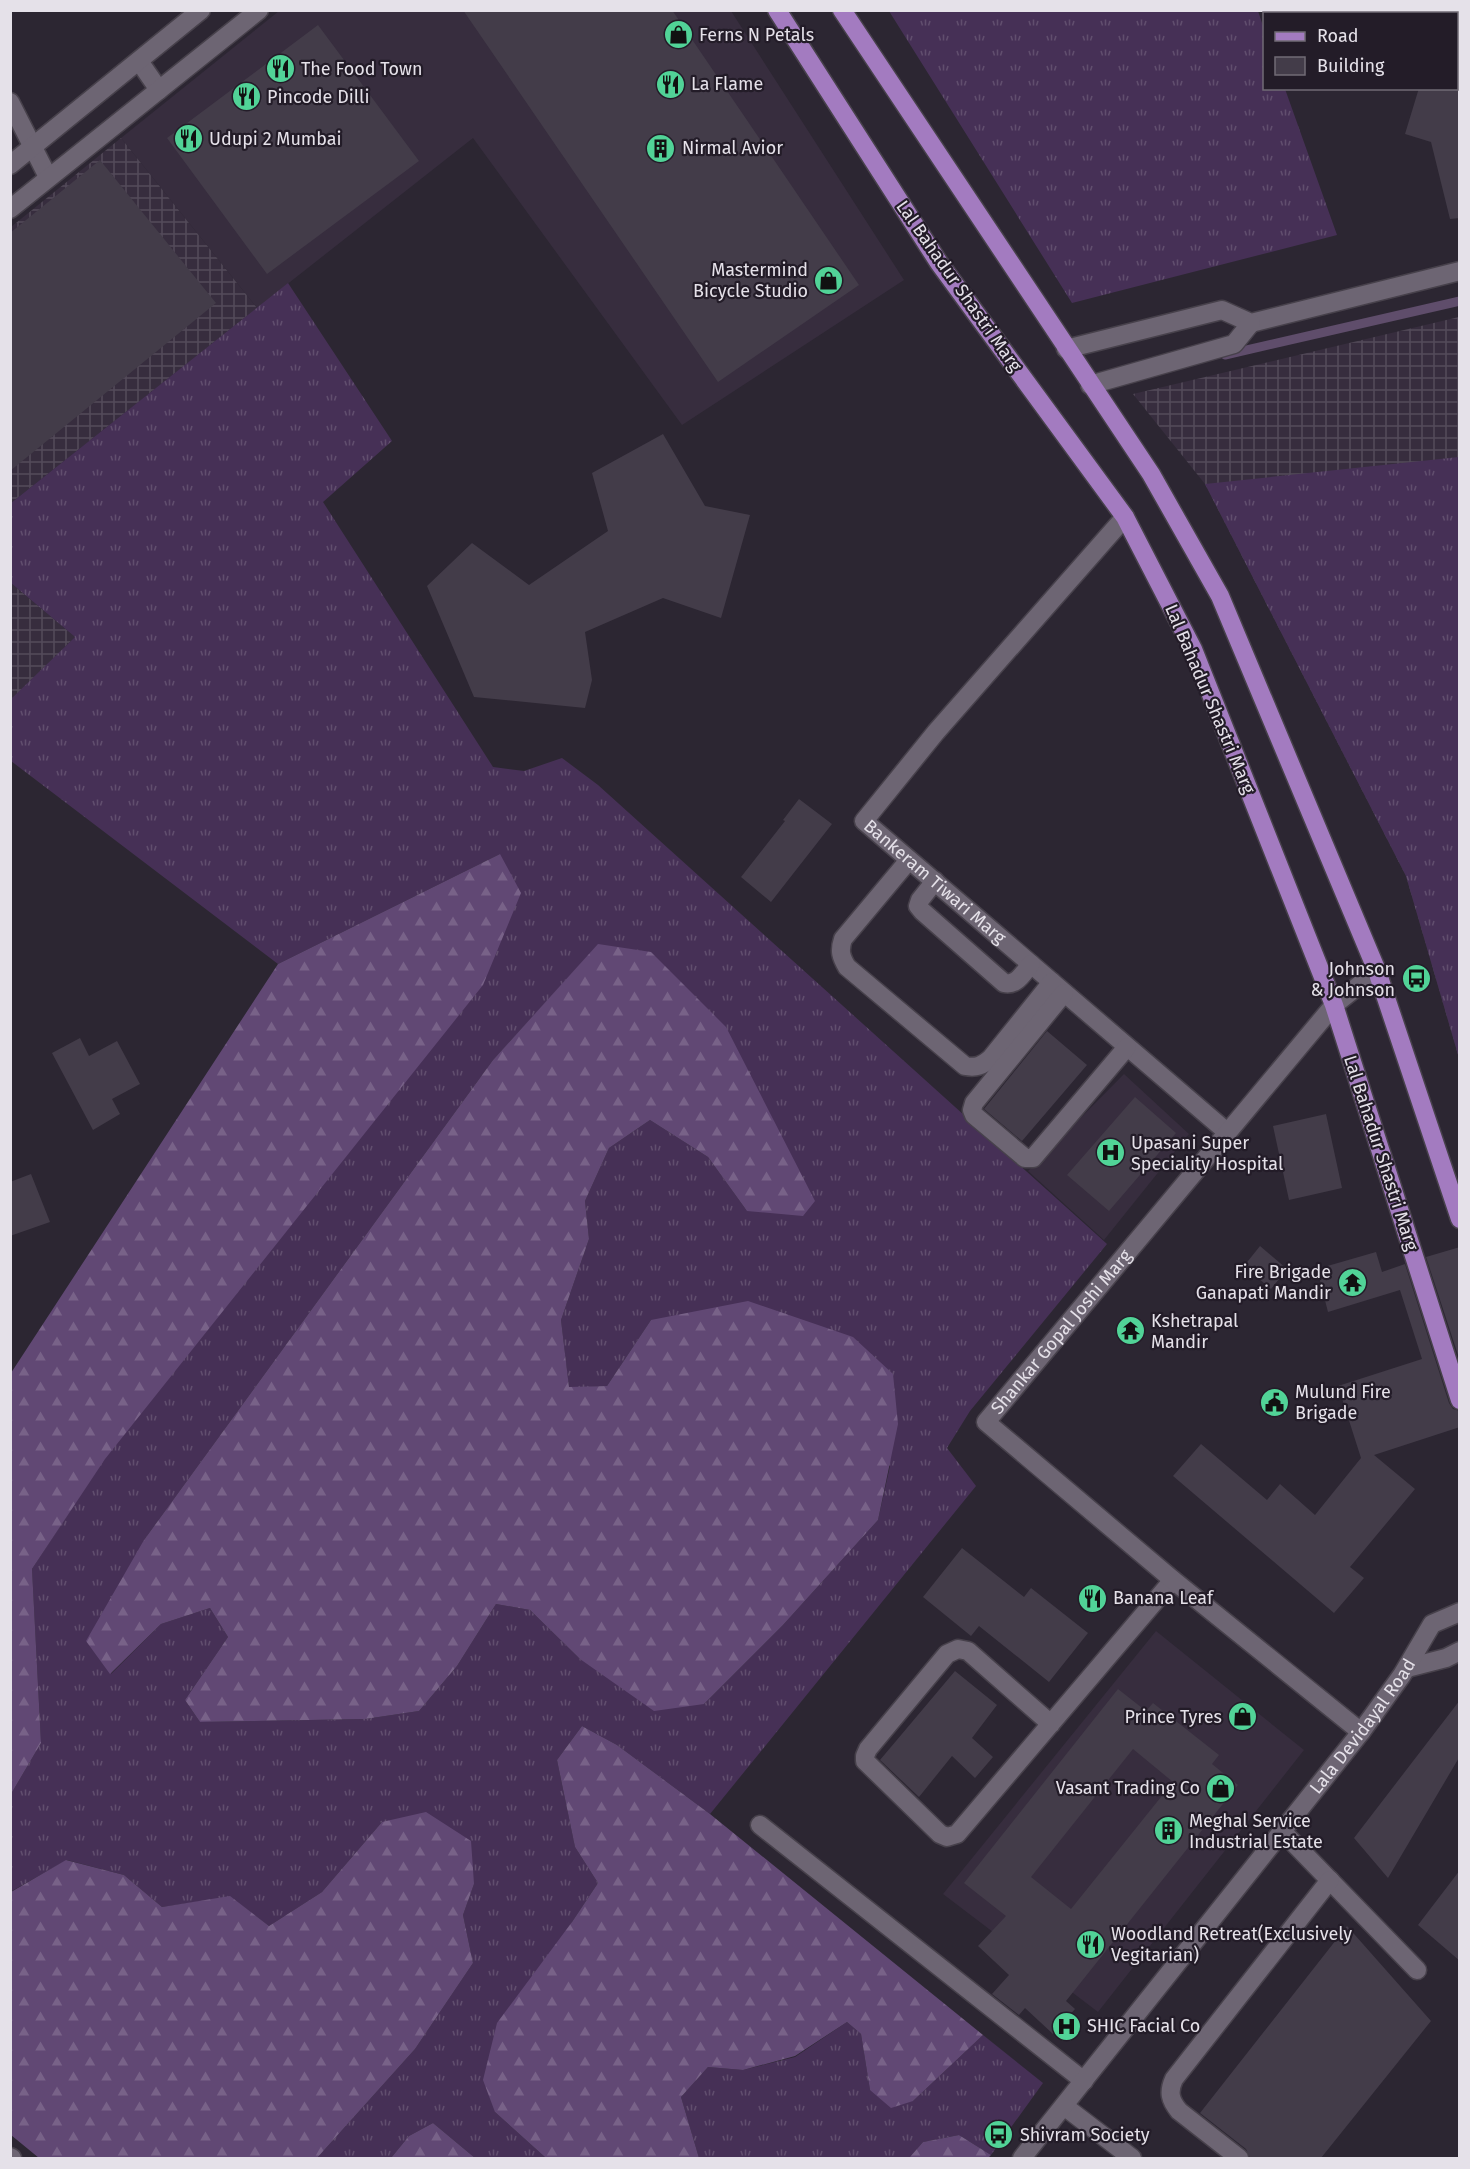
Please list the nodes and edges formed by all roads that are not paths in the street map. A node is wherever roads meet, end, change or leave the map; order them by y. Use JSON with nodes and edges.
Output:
{"nodes":[{"id":1,"x":201,"y":10,"type":"edge"},
{"id":2,"x":259,"y":10,"type":"edge"},
{"id":3,"x":777,"y":10,"type":"edge"},
{"id":4,"x":842,"y":10,"type":"edge"},
{"id":5,"x":139,"y":61,"type":"junction"},
{"id":6,"x":159,"y":90,"type":"junction"},
{"id":7,"x":10,"y":102,"type":"edge"},
{"id":8,"x":33,"y":146,"type":"junction"},
{"id":9,"x":10,"y":165,"type":"edge"},
{"id":10,"x":48,"y":177,"type":"junction"},
{"id":11,"x":10,"y":209,"type":"edge"},
{"id":12,"x":1460,"y":271,"type":"edge"},
{"id":13,"x":1251,"y":323,"type":"junction"},
{"id":14,"x":1066,"y":349,"type":"junction"},
{"id":15,"x":1090,"y":385,"type":"junction"},
{"id":16,"x":1125,"y":517,"type":"junction"},
{"id":17,"x":905,"y":864,"type":"junction"},
{"id":18,"x":931,"y":886,"type":"junction"},
{"id":19,"x":1027,"y":968,"type":"junction"},
{"id":20,"x":1377,"y":971,"type":"junction"},
{"id":21,"x":1055,"y":992,"type":"junction"},
{"id":22,"x":1334,"y":1005,"type":"junction"},
{"id":23,"x":1124,"y":1051,"type":"junction"},
{"id":24,"x":1227,"y":1132,"type":"junction"},
{"id":25,"x":1460,"y":1219,"type":"edge"},
{"id":26,"x":1460,"y":1400,"type":"edge"},
{"id":27,"x":1173,"y":1580,"type":"junction"},
{"id":28,"x":1460,"y":1612,"type":"edge"},
{"id":29,"x":1460,"y":1651,"type":"edge"},
{"id":30,"x":1407,"y":1668,"type":"junction"},
{"id":31,"x":1051,"y":1724,"type":"junction"},
{"id":32,"x":1361,"y":1732,"type":"junction"},
{"id":33,"x":760,"y":1825,"type":"dead end"},
{"id":34,"x":1282,"y":1831,"type":"junction"},
{"id":35,"x":1330,"y":1880,"type":"junction"},
{"id":36,"x":1417,"y":1970,"type":"dead end"},
{"id":37,"x":1084,"y":2081,"type":"junction"},
{"id":38,"x":1064,"y":2106,"type":"junction"},
{"id":39,"x":1022,"y":2158,"type":"edge"},
{"id":40,"x":1132,"y":2158,"type":"edge"},
{"id":41,"x":1239,"y":2158,"type":"edge"}],
"edges":[{"from":1,"to":5,"type":"street"},
{"from":2,"to":6,"type":"street"},
{"from":3,"to":16,"type":"main road","name":"Lal Bahadur Shastri Marg"},
{"from":4,"to":14,"type":"main road"},
{"from":5,"to":6,"type":"street"},
{"from":5,"to":8,"type":"street"},
{"from":6,"to":10,"type":"street"},
{"from":7,"to":8,"type":"street"},
{"from":8,"to":9,"type":"street"},
{"from":8,"to":10,"type":"street"},
{"from":10,"to":11,"type":"street"},
{"from":12,"to":13,"type":"street"},
{"from":13,"to":14,"type":"street"},
{"from":13,"to":15,"type":"street"},
{"from":14,"to":15,"type":"main road"},
{"from":15,"to":20,"type":"main road"},
{"from":16,"to":17,"type":"street","name":"Bankeram Tiwari Marg"},
{"from":16,"to":22,"type":"main road","name":"Lal Bahadur Shastri Marg"},
{"from":17,"to":18,"type":"street","name":"Bankeram Tiwari Marg"},
{"from":17,"to":21,"type":"street"},
{"from":18,"to":19,"type":"street","name":"Bankeram Tiwari Marg"},
{"from":18,"to":19,"type":"street"},
{"from":19,"to":21,"type":"street","name":"Bankeram Tiwari Marg"},
{"from":20,"to":22,"type":"street","name":"Shankar Gopal Joshi Marg"},
{"from":20,"to":25,"type":"main road"},
{"from":21,"to":23,"type":"street","name":"Bankeram Tiwari Marg"},
{"from":21,"to":23,"type":"street"},
{"from":22,"to":24,"type":"street","name":"Shankar Gopal Joshi Marg"},
{"from":22,"to":26,"type":"main road","name":"Lal Bahadur Shastri Marg"},
{"from":23,"to":24,"type":"street","name":"Bankeram Tiwari Marg"},
{"from":24,"to":27,"type":"street","name":"Shankar Gopal Joshi Marg"},
{"from":27,"to":31,"type":"street"},
{"from":27,"to":32,"type":"street","name":"Shankar Gopal Joshi Marg"},
{"from":28,"to":30,"type":"street","name":"Lala Devidayal Road"},
{"from":29,"to":30,"type":"street"},
{"from":30,"to":32,"type":"street","name":"Lala Devidayal Road"},
{"from":31,"to":31,"type":"street"},
{"from":32,"to":34,"type":"street","name":"Lala Devidayal Road"},
{"from":33,"to":37,"type":"street"},
{"from":34,"to":35,"type":"street"},
{"from":34,"to":37,"type":"street","name":"Lala Devidayal Road"},
{"from":35,"to":36,"type":"street"},
{"from":35,"to":41,"type":"street"},
{"from":37,"to":38,"type":"street","name":"Lala Devidayal Road"},
{"from":38,"to":39,"type":"street","name":"Lala Devidayal Road"},
{"from":38,"to":40,"type":"street"}]}
